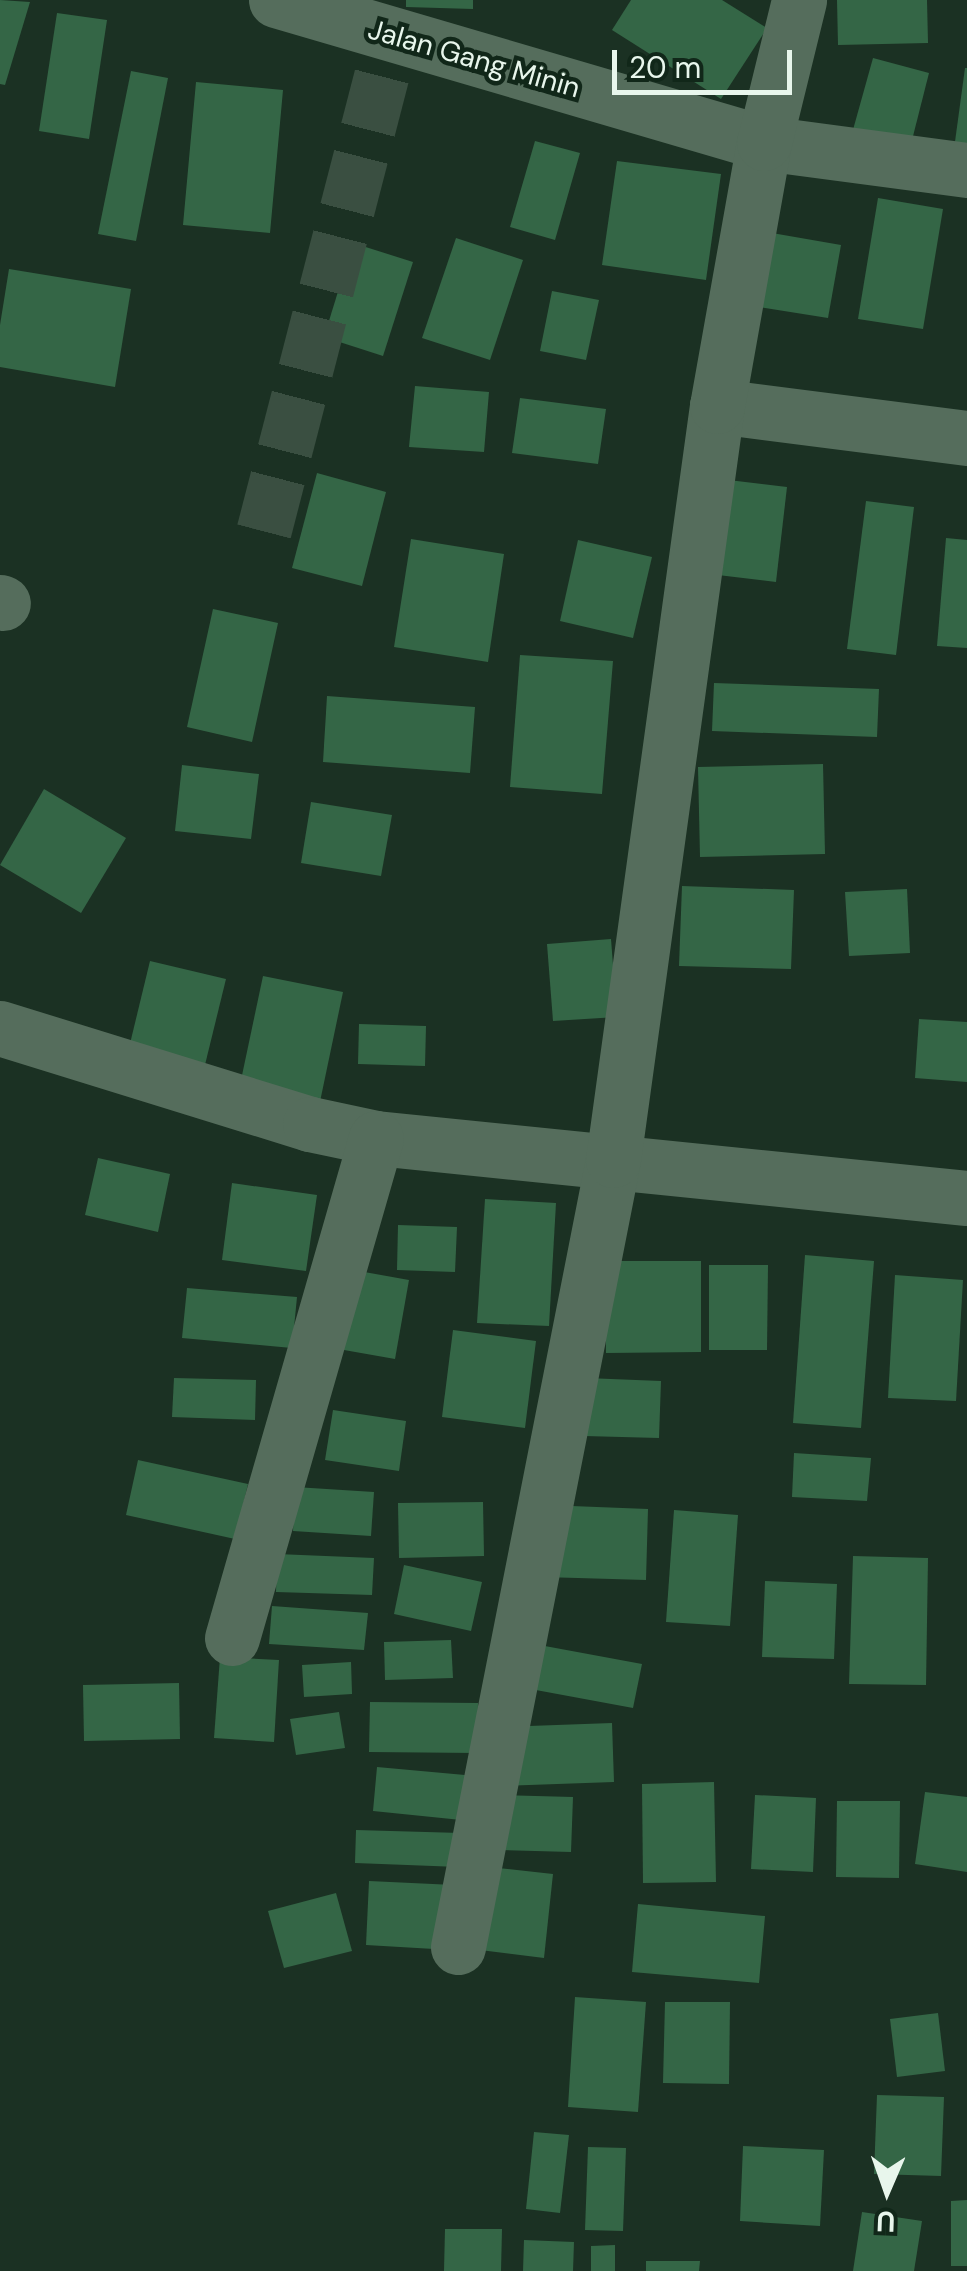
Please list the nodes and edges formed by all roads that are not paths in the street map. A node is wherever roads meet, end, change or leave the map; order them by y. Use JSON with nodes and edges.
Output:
{"nodes":[{"id":1,"x":276,"y":0,"type":"edge"},
{"id":2,"x":799,"y":0,"type":"edge"},
{"id":3,"x":764,"y":143,"type":"junction"},
{"id":4,"x":967,"y":170,"type":"edge"},
{"id":5,"x":716,"y":406,"type":"junction"},
{"id":6,"x":967,"y":438,"type":"edge"},
{"id":7,"x":0,"y":1028,"type":"edge"},
{"id":8,"x":376,"y":1138,"type":"junction"},
{"id":9,"x":612,"y":1160,"type":"junction"},
{"id":10,"x":967,"y":1198,"type":"edge"},
{"id":11,"x":232,"y":1638,"type":"dead end"},
{"id":12,"x":458,"y":1946,"type":"dead end"}],
"edges":[{"from":1,"to":3,"type":"street","name":"Jalan Gang Minin"},
{"from":2,"to":3,"type":"street"},
{"from":3,"to":4,"type":"street","name":"Jalan Gang Minin"},
{"from":3,"to":5,"type":"street"},
{"from":5,"to":6,"type":"street"},
{"from":5,"to":9,"type":"street"},
{"from":7,"to":8,"type":"street"},
{"from":8,"to":9,"type":"street"},
{"from":8,"to":11,"type":"street"},
{"from":9,"to":10,"type":"street"},
{"from":9,"to":12,"type":"street"}]}
